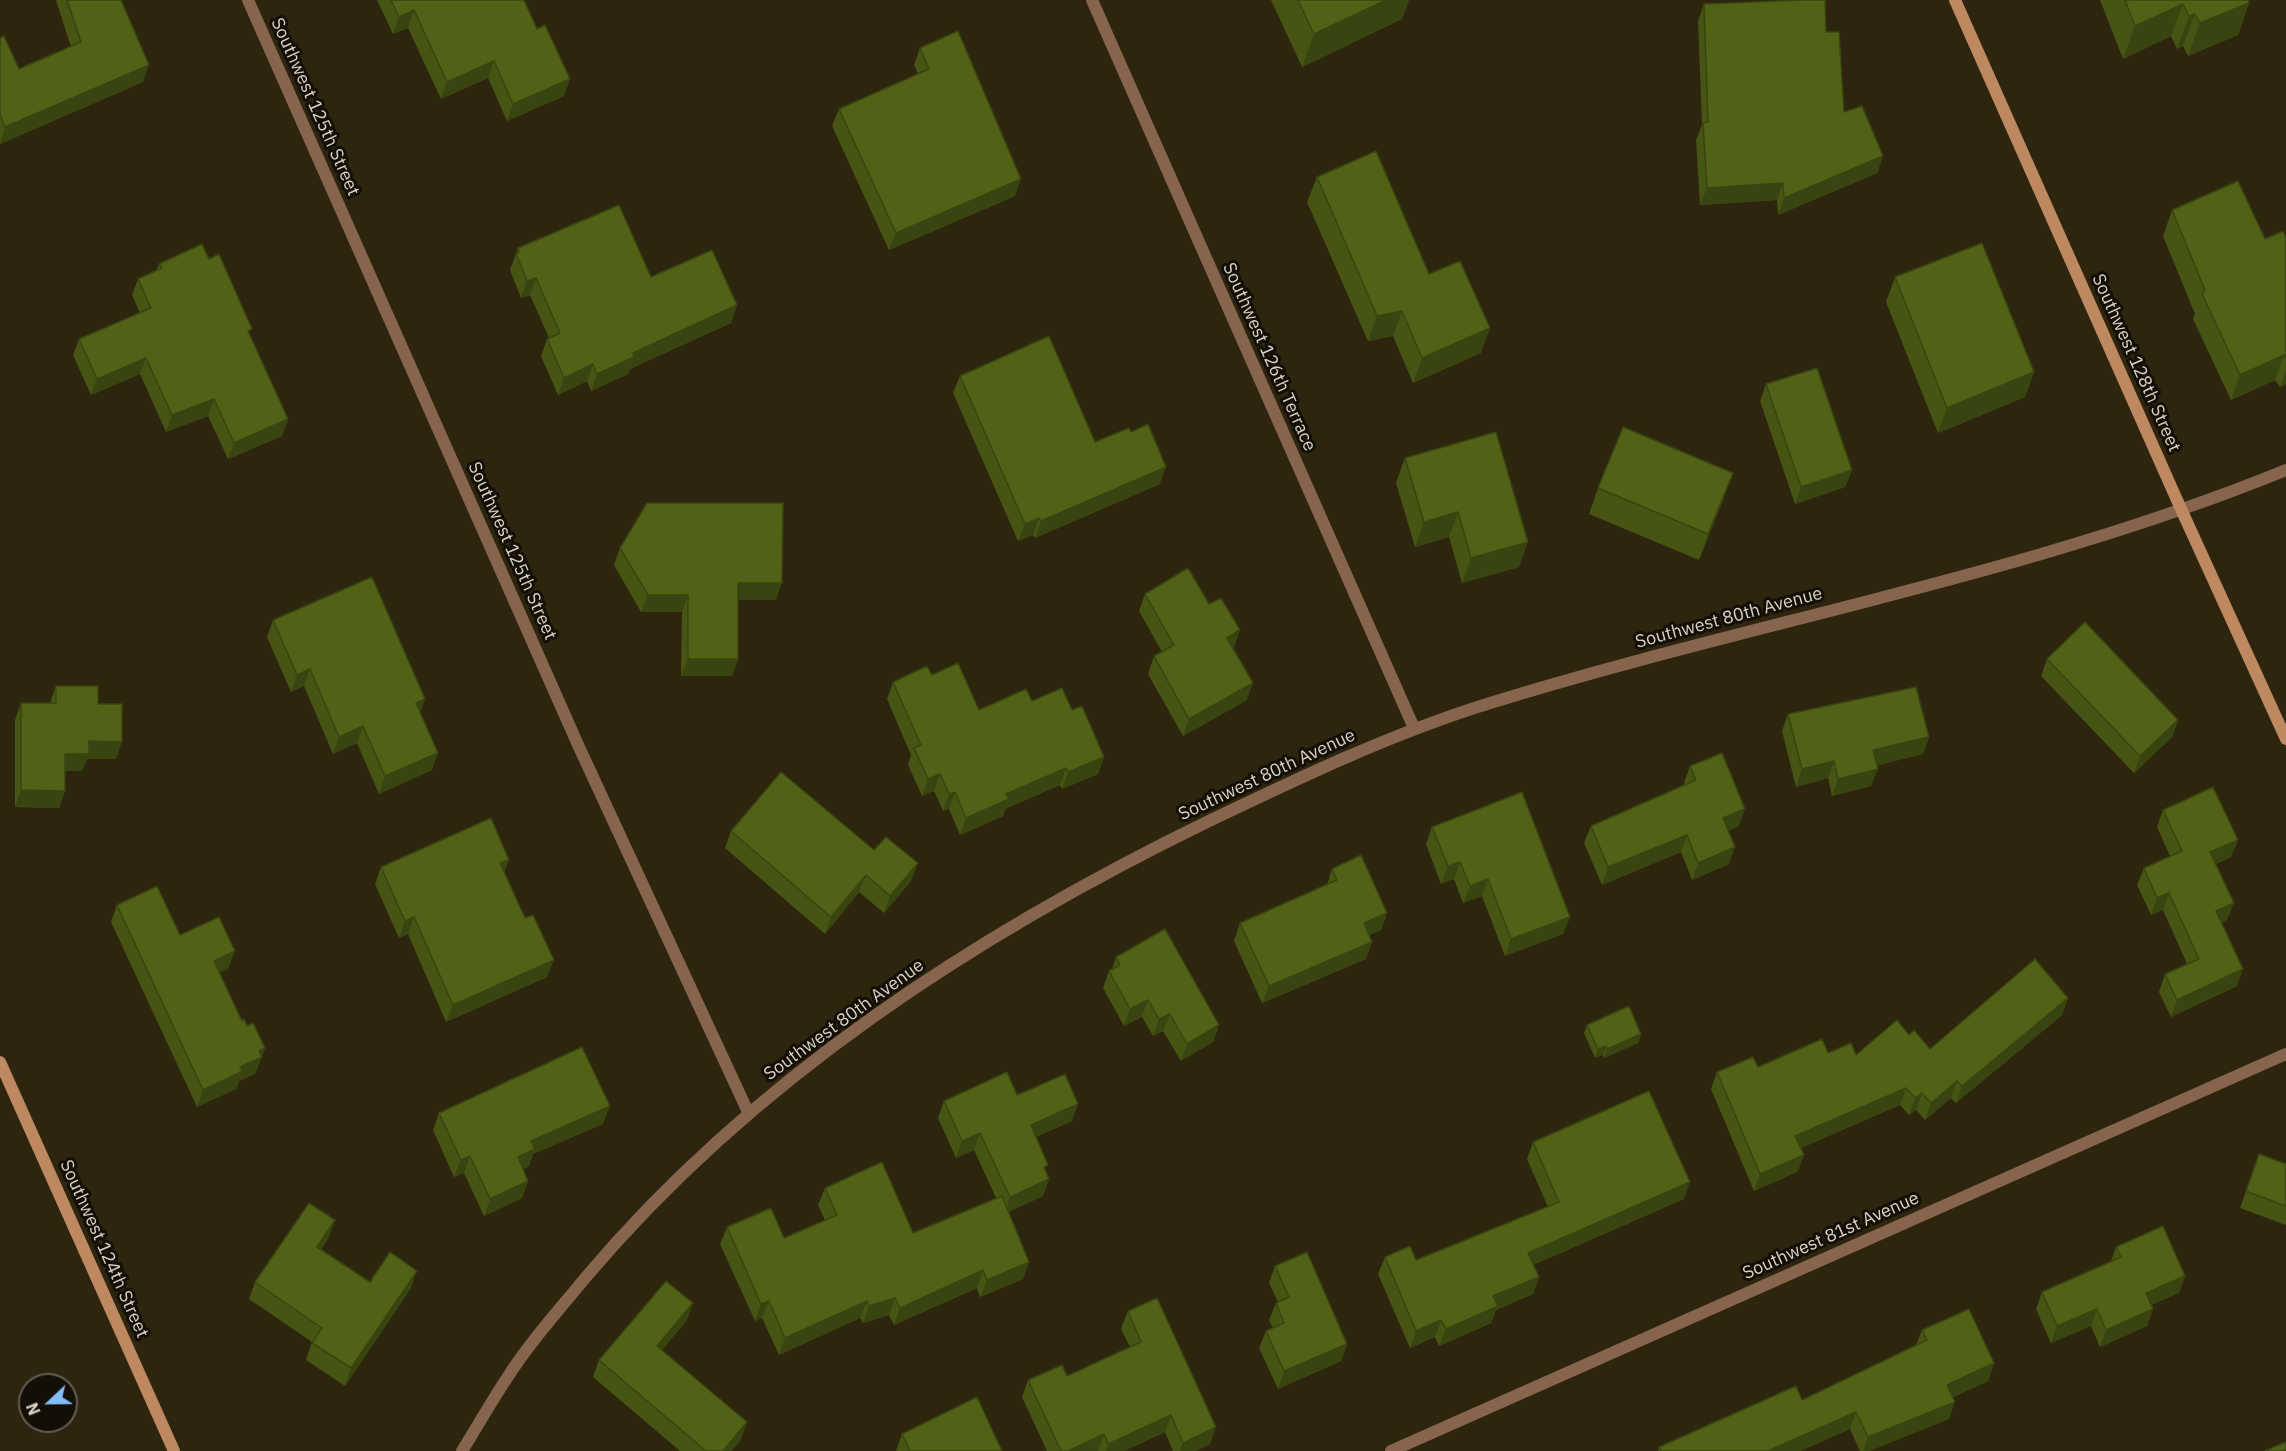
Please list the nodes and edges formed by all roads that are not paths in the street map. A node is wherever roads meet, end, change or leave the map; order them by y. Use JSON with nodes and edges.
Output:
{"nodes":[{"id":1,"x":248,"y":0,"type":"edge"},
{"id":2,"x":1092,"y":0,"type":"edge"},
{"id":3,"x":1955,"y":0,"type":"edge"},
{"id":4,"x":2286,"y":470,"type":"edge"},
{"id":5,"x":2181,"y":509,"type":"junction"},
{"id":6,"x":1414,"y":728,"type":"junction"},
{"id":7,"x":2286,"y":739,"type":"edge"},
{"id":8,"x":2286,"y":1054,"type":"edge"},
{"id":9,"x":0,"y":1062,"type":"edge"},
{"id":10,"x":749,"y":1114,"type":"junction"},
{"id":11,"x":174,"y":1451,"type":"edge"},
{"id":12,"x":462,"y":1451,"type":"edge"},
{"id":13,"x":1391,"y":1451,"type":"edge"}],
"edges":[{"from":1,"to":10,"type":"street","name":"Southwest 125th Street"},
{"from":2,"to":6,"type":"street","name":"Southwest 126th Terrace"},
{"from":3,"to":5,"type":"street","name":"Southwest 128th Street"},
{"from":4,"to":5,"type":"street","name":"Southwest 80th Avenue"},
{"from":5,"to":6,"type":"street","name":"Southwest 80th Avenue"},
{"from":5,"to":7,"type":"street","name":"Southwest 128th Street"},
{"from":6,"to":10,"type":"street","name":"Southwest 80th Avenue"},
{"from":8,"to":13,"type":"street","name":"Southwest 81st Avenue"},
{"from":9,"to":11,"type":"street","name":"Southwest 124th Street"},
{"from":10,"to":12,"type":"street","name":"Southwest 80th Avenue"}]}
